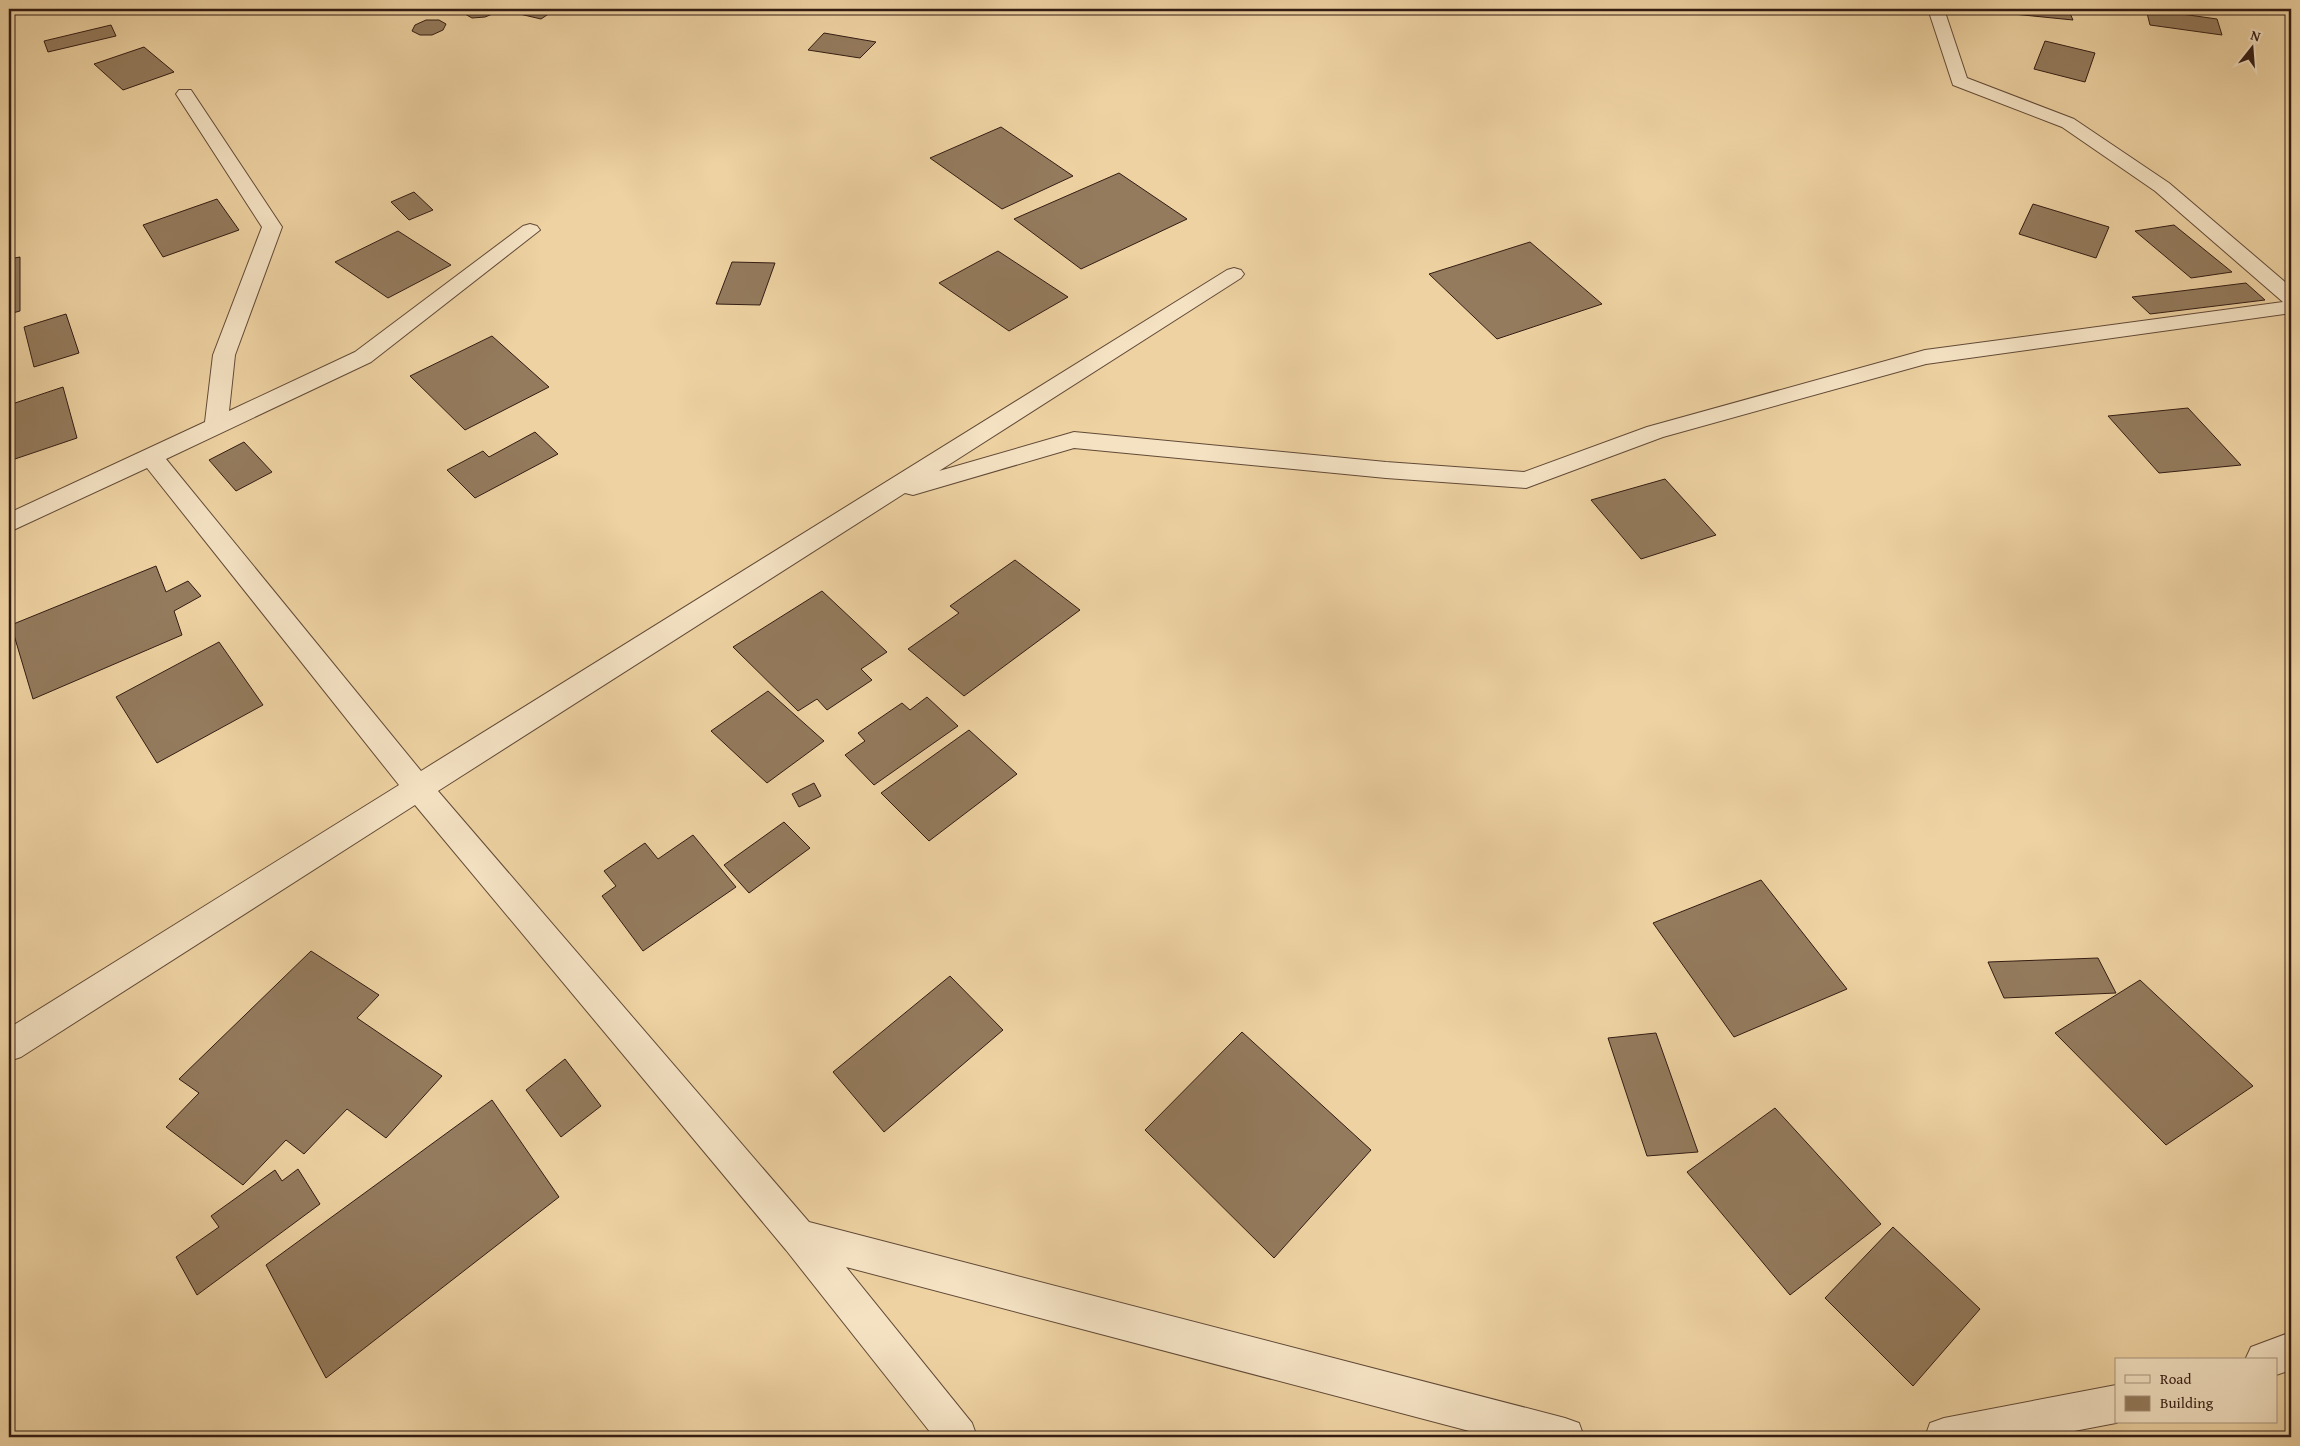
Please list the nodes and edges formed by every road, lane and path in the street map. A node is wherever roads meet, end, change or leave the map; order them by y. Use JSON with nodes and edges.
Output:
{"nodes":[{"id":1,"x":1938,"y":9,"type":"edge"},
{"id":2,"x":185,"y":94,"type":"dead end"},
{"id":3,"x":530,"y":230,"type":"dead end"},
{"id":4,"x":1234,"y":274,"type":"dead end"},
{"id":5,"x":2291,"y":298,"type":"edge"},
{"id":6,"x":2291,"y":307,"type":"edge"},
{"id":7,"x":216,"y":426,"type":"junction"},
{"id":8,"x":151,"y":457,"type":"junction"},
{"id":9,"x":880,"y":496,"type":"junction"},
{"id":10,"x":9,"y":523,"type":"edge"},
{"id":11,"x":418,"y":788,"type":"junction"},
{"id":12,"x":9,"y":1046,"type":"edge"},
{"id":13,"x":799,"y":1236,"type":"junction"},
{"id":14,"x":2291,"y":1351,"type":"edge"},
{"id":15,"x":2270,"y":1358,"type":"edge"},
{"id":16,"x":2115,"y":1404,"type":"edge"},
{"id":17,"x":958,"y":1437,"type":"edge"},
{"id":18,"x":1565,"y":1437,"type":"edge"},
{"id":19,"x":1944,"y":1437,"type":"edge"}],
"edges":[{"from":1,"to":5,"type":"street"},
{"from":2,"to":7,"type":"street"},
{"from":3,"to":7,"type":"street"},
{"from":4,"to":9,"type":"street"},
{"from":6,"to":9,"type":"street"},
{"from":7,"to":8,"type":"street"},
{"from":8,"to":10,"type":"street"},
{"from":8,"to":11,"type":"street"},
{"from":9,"to":11,"type":"street"},
{"from":11,"to":12,"type":"street"},
{"from":11,"to":13,"type":"street"},
{"from":13,"to":17,"type":"street"},
{"from":13,"to":18,"type":"street"},
{"from":14,"to":15,"type":"street"},
{"from":16,"to":19,"type":"street"}]}
